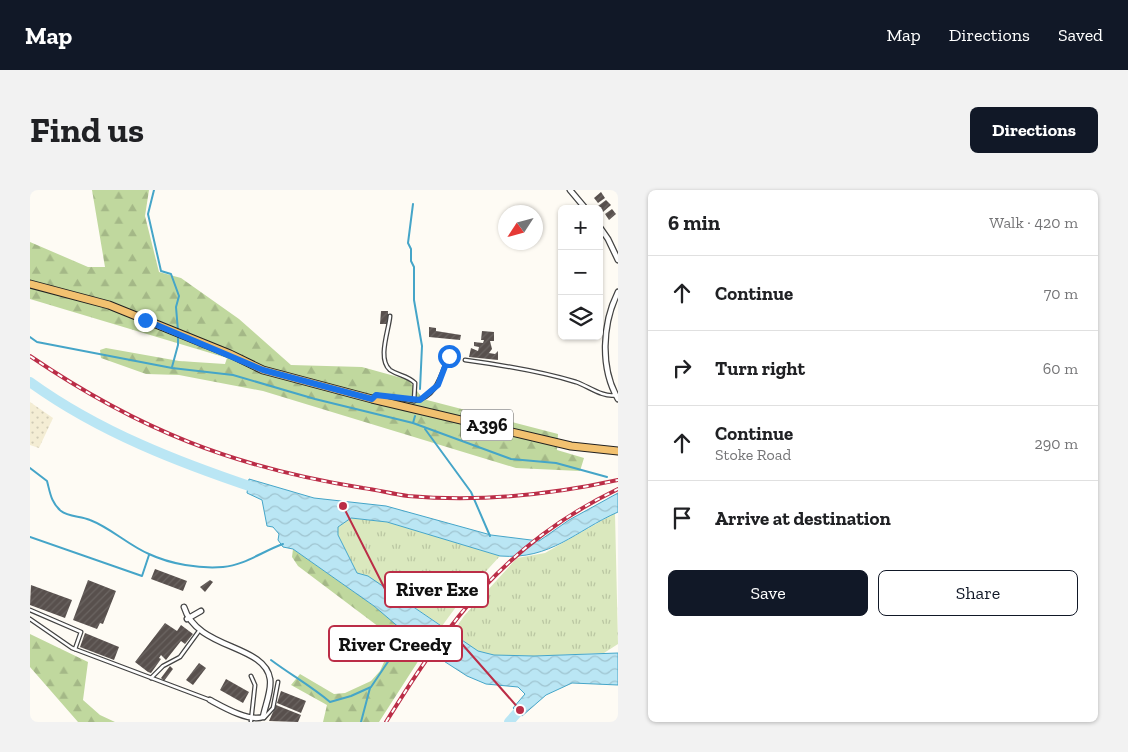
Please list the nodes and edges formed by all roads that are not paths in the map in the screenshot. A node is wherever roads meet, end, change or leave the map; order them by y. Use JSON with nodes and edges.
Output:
{"nodes":[{"id":1,"x":570,"y":190,"type":"edge"},
{"id":2,"x":583,"y":205,"type":"edge"},
{"id":3,"x":603,"y":232,"type":"edge"},
{"id":4,"x":618,"y":260,"type":"edge"},
{"id":5,"x":30,"y":284,"type":"edge"},
{"id":6,"x":618,"y":292,"type":"edge"},
{"id":7,"x":390,"y":316,"type":"dead end"},
{"id":8,"x":449,"y":356,"type":"dead end"},
{"id":9,"x":465,"y":360,"type":"dead end"},
{"id":10,"x":617,"y":396,"type":"edge"},
{"id":11,"x":372,"y":399,"type":"junction"},
{"id":12,"x":414,"y":401,"type":"junction"},
{"id":13,"x":618,"y":451,"type":"edge"},
{"id":14,"x":184,"y":607,"type":"dead end"},
{"id":15,"x":30,"y":610,"type":"edge"},
{"id":16,"x":201,"y":611,"type":"dead end"},
{"id":17,"x":30,"y":619,"type":"edge"},
{"id":18,"x":188,"y":619,"type":"junction"},
{"id":19,"x":199,"y":631,"type":"junction"},
{"id":20,"x":75,"y":650,"type":"junction"},
{"id":21,"x":251,"y":676,"type":"dead end"},
{"id":22,"x":151,"y":678,"type":"junction"},
{"id":23,"x":278,"y":682,"type":"dead end"},
{"id":24,"x":210,"y":700,"type":"joint"},
{"id":25,"x":263,"y":717,"type":"junction"},
{"id":26,"x":250,"y":721,"type":"edge"}],
"edges":[{"from":1,"to":2,"type":"street"},
{"from":3,"to":4,"type":"street"},
{"from":5,"to":11,"type":"main road","number":"A396"},
{"from":6,"to":10,"type":"street"},
{"from":7,"to":12,"type":"lane"},
{"from":8,"to":12,"type":"lane"},
{"from":9,"to":10,"type":"lane"},
{"from":11,"to":12,"type":"lane"},
{"from":11,"to":13,"type":"main road","number":"A396"},
{"from":14,"to":18,"type":"street"},
{"from":15,"to":20,"type":"lane"},
{"from":16,"to":18,"type":"street"},
{"from":17,"to":20,"type":"lane"},
{"from":18,"to":19,"type":"street"},
{"from":19,"to":22,"type":"lane"},
{"from":19,"to":25,"type":"street"},
{"from":20,"to":22,"type":"lane"},
{"from":21,"to":26,"type":"lane"},
{"from":22,"to":24,"type":"lane"},
{"from":23,"to":25,"type":"lane"},
{"from":24,"to":26,"type":"street"},
{"from":25,"to":26,"type":"street"}]}
